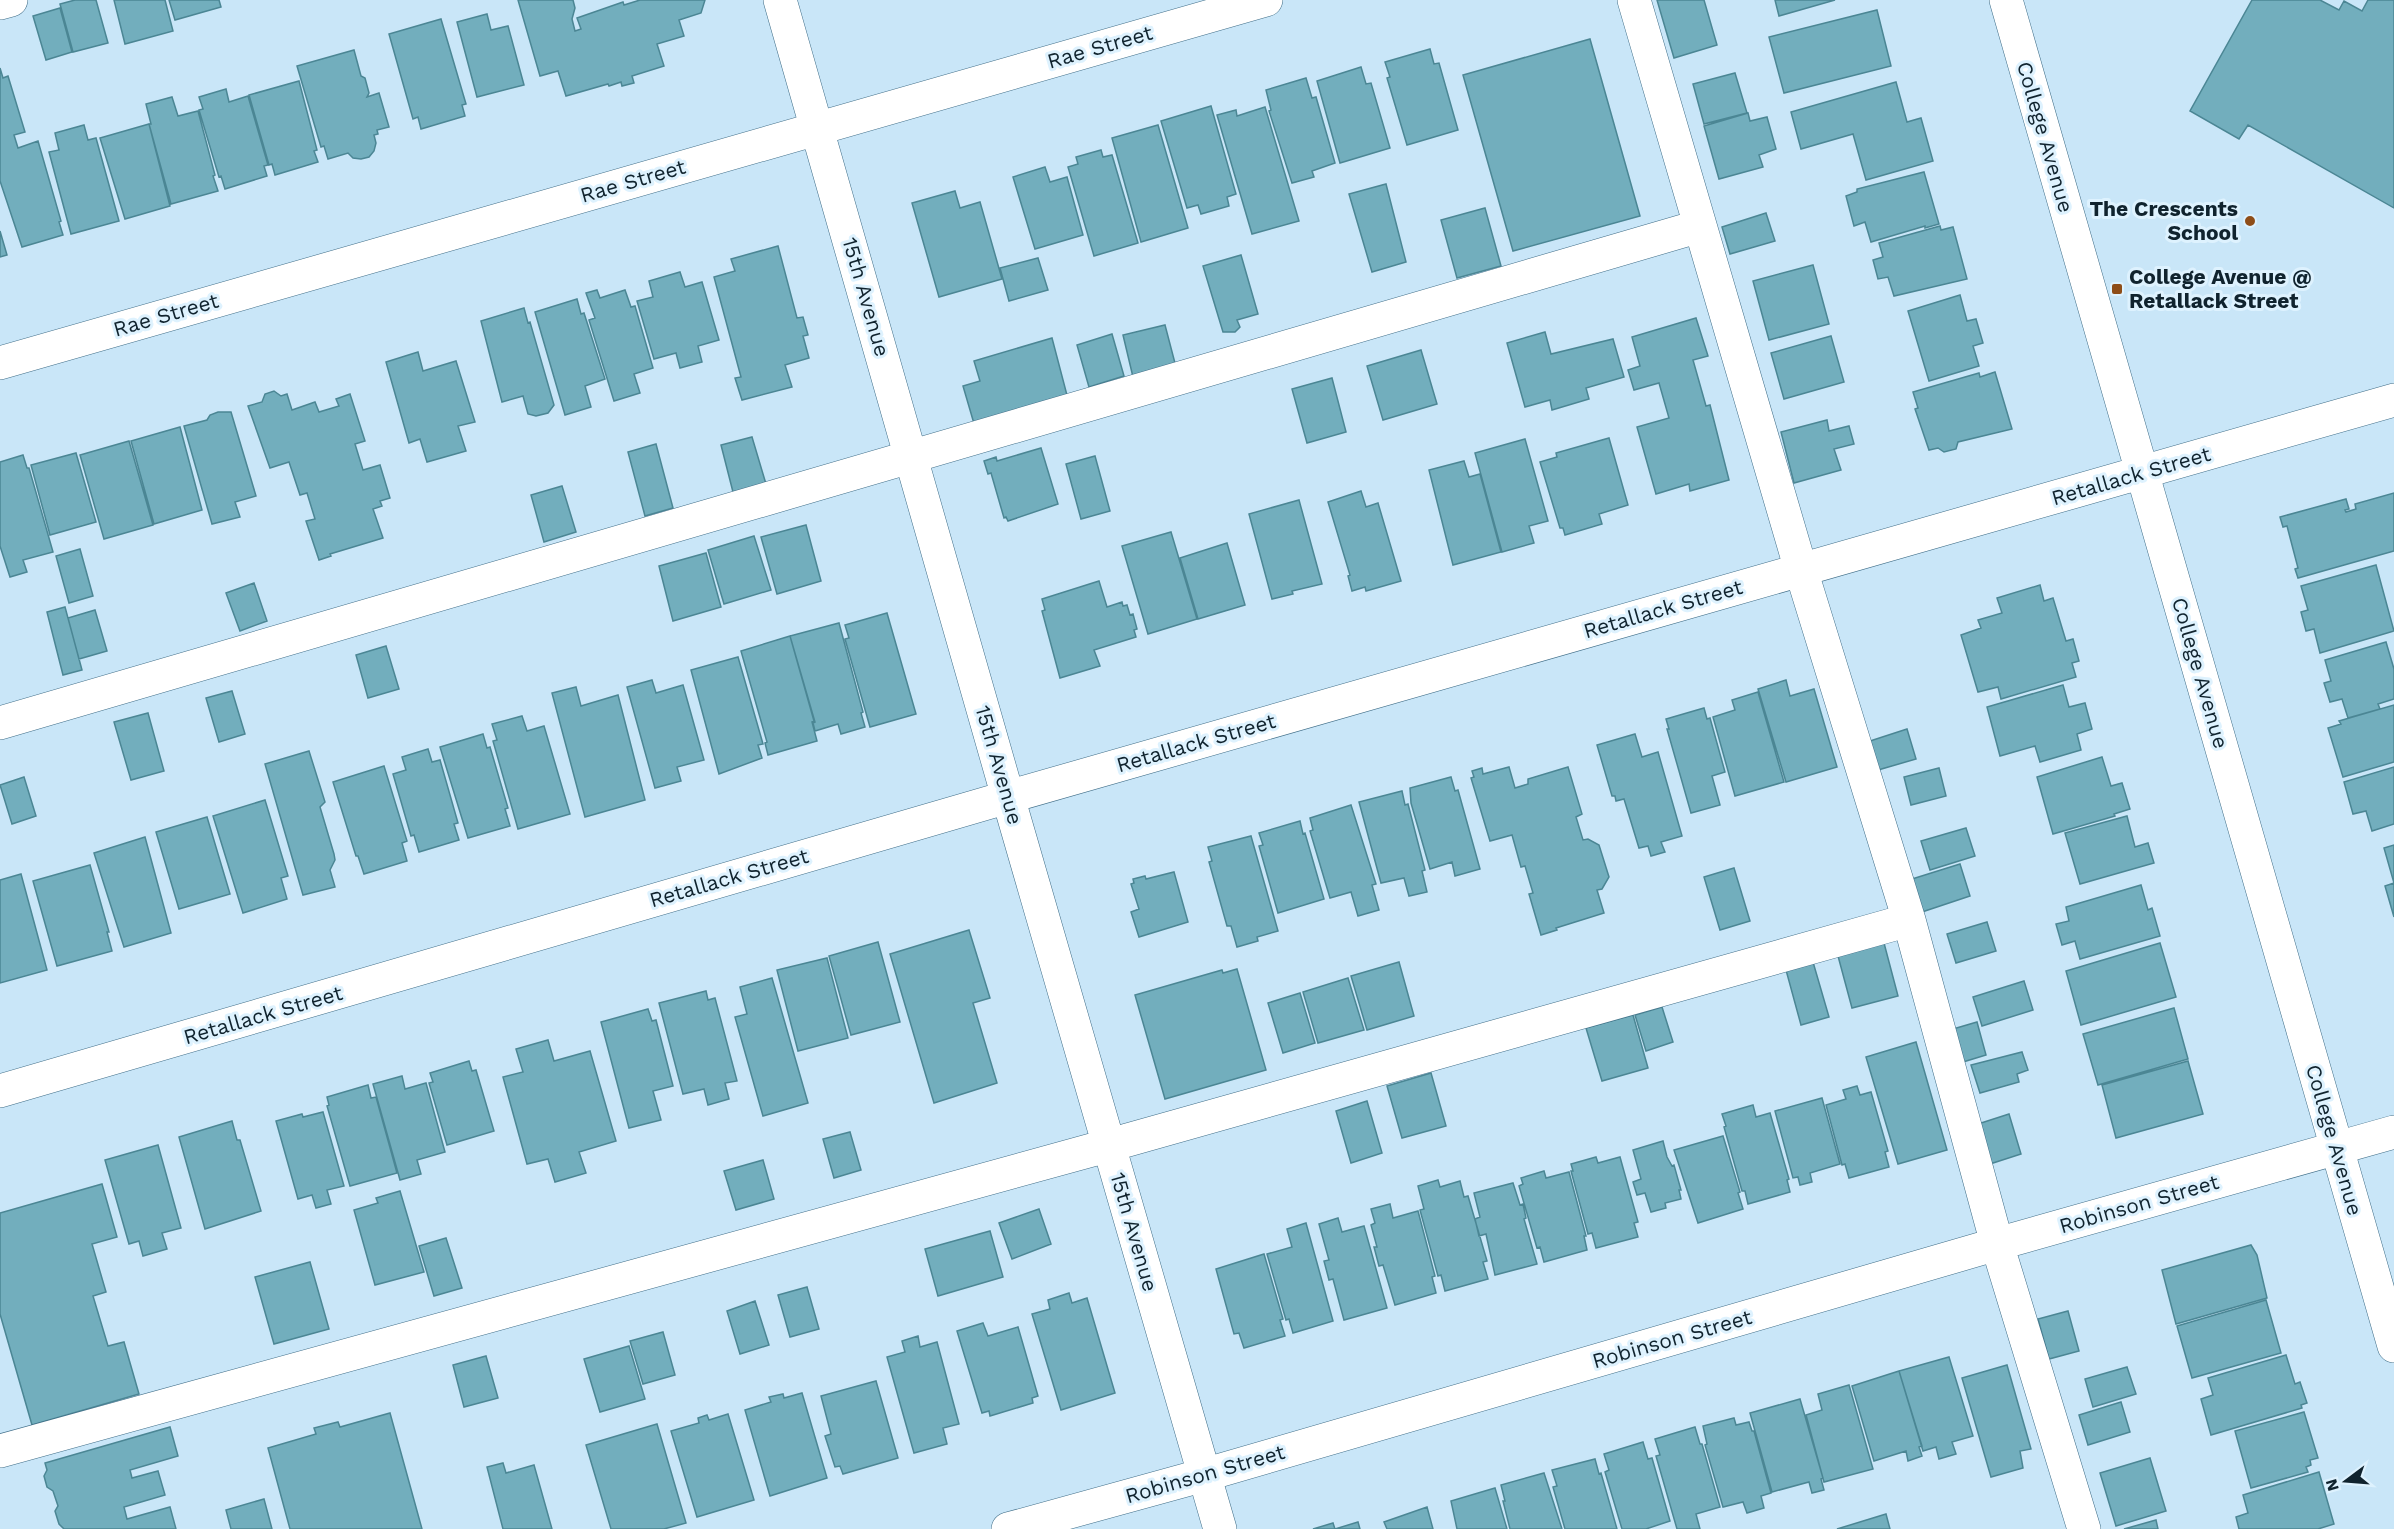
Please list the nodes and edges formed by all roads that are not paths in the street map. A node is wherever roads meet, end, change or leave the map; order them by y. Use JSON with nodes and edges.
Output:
{"nodes":[{"id":1,"x":11,"y":0,"type":"edge"},
{"id":2,"x":780,"y":0,"type":"edge"},
{"id":3,"x":1266,"y":0,"type":"edge"},
{"id":4,"x":1634,"y":0,"type":"edge"},
{"id":5,"x":2006,"y":0,"type":"edge"},
{"id":6,"x":0,"y":3,"type":"edge"},
{"id":7,"x":817,"y":128,"type":"junction"},
{"id":8,"x":1700,"y":226,"type":"junction"},
{"id":9,"x":0,"y":363,"type":"edge"},
{"id":10,"x":2394,"y":400,"type":"edge"},
{"id":11,"x":911,"y":456,"type":"junction"},
{"id":12,"x":2142,"y":473,"type":"junction"},
{"id":13,"x":1801,"y":570,"type":"junction"},
{"id":14,"x":0,"y":723,"type":"edge"},
{"id":15,"x":1008,"y":797,"type":"junction"},
{"id":16,"x":1908,"y":920,"type":"junction"},
{"id":17,"x":0,"y":1091,"type":"edge"},
{"id":18,"x":2394,"y":1132,"type":"edge"},
{"id":19,"x":1110,"y":1145,"type":"junction"},
{"id":20,"x":2337,"y":1149,"type":"junction"},
{"id":21,"x":1997,"y":1244,"type":"junction"},
{"id":22,"x":2394,"y":1346,"type":"edge"},
{"id":23,"x":0,"y":1451,"type":"edge"},
{"id":24,"x":1204,"y":1475,"type":"junction"},
{"id":25,"x":1008,"y":1529,"type":"edge"},
{"id":26,"x":1220,"y":1529,"type":"edge"},
{"id":27,"x":2084,"y":1529,"type":"edge"}],
"edges":[{"from":1,"to":6,"type":"street"},
{"from":2,"to":7,"type":"street","name":"15th Avenue"},
{"from":3,"to":7,"type":"street","name":"Rae Street"},
{"from":4,"to":8,"type":"street"},
{"from":5,"to":12,"type":"street","name":"College Avenue"},
{"from":7,"to":9,"type":"street","name":"Rae Street"},
{"from":7,"to":11,"type":"street","name":"15th Avenue"},
{"from":8,"to":11,"type":"street"},
{"from":8,"to":13,"type":"street"},
{"from":10,"to":12,"type":"street","name":"Retallack Street"},
{"from":11,"to":14,"type":"street"},
{"from":11,"to":15,"type":"street","name":"15th Avenue"},
{"from":12,"to":13,"type":"street","name":"Retallack Street"},
{"from":12,"to":20,"type":"street","name":"College Avenue"},
{"from":13,"to":15,"type":"street","name":"Retallack Street"},
{"from":13,"to":16,"type":"street"},
{"from":15,"to":17,"type":"street","name":"Retallack Street"},
{"from":15,"to":19,"type":"street","name":"15th Avenue"},
{"from":16,"to":19,"type":"street"},
{"from":16,"to":21,"type":"street"},
{"from":18,"to":20,"type":"street","name":"Robinson Street"},
{"from":19,"to":23,"type":"street"},
{"from":19,"to":24,"type":"street","name":"15th Avenue"},
{"from":20,"to":21,"type":"street","name":"Robinson Street"},
{"from":20,"to":22,"type":"street","name":"College Avenue"},
{"from":21,"to":24,"type":"street","name":"Robinson Street"},
{"from":21,"to":27,"type":"street"},
{"from":24,"to":25,"type":"street","name":"Robinson Street"},
{"from":24,"to":26,"type":"street","name":"15th Avenue"}]}
